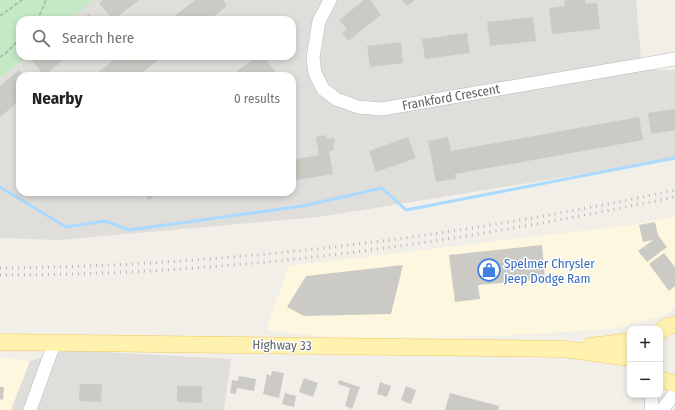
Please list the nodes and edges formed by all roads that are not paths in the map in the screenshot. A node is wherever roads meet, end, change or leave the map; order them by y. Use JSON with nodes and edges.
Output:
{"nodes":[{"id":1,"x":330,"y":0,"type":"edge"},
{"id":2,"x":675,"y":59,"type":"edge"},
{"id":3,"x":675,"y":325,"type":"edge"},
{"id":4,"x":663,"y":330,"type":"edge"},
{"id":5,"x":627,"y":341,"type":"edge"},
{"id":6,"x":0,"y":342,"type":"edge"},
{"id":7,"x":55,"y":342,"type":"junction"},
{"id":8,"x":564,"y":349,"type":"junction"},
{"id":9,"x":627,"y":358,"type":"edge"},
{"id":10,"x":663,"y":380,"type":"edge"},
{"id":11,"x":675,"y":384,"type":"edge"},
{"id":12,"x":675,"y":392,"type":"edge"},
{"id":13,"x":652,"y":398,"type":"edge"},
{"id":14,"x":30,"y":410,"type":"edge"},
{"id":15,"x":651,"y":410,"type":"edge"},
{"id":16,"x":662,"y":410,"type":"edge"}],
"edges":[{"from":1,"to":2,"type":"street","name":"Frankford Crescent"},
{"from":3,"to":4,"type":"main road"},
{"from":5,"to":8,"type":"main road","name":"Highway 33"},
{"from":6,"to":7,"type":"main road","name":"Highway 33"},
{"from":7,"to":8,"type":"main road","name":"Highway 33"},
{"from":7,"to":14,"type":"street"},
{"from":8,"to":9,"type":"main road","name":"Highway 33"},
{"from":10,"to":11,"type":"main road"},
{"from":12,"to":16,"type":"street"},
{"from":13,"to":15,"type":"street"}]}
